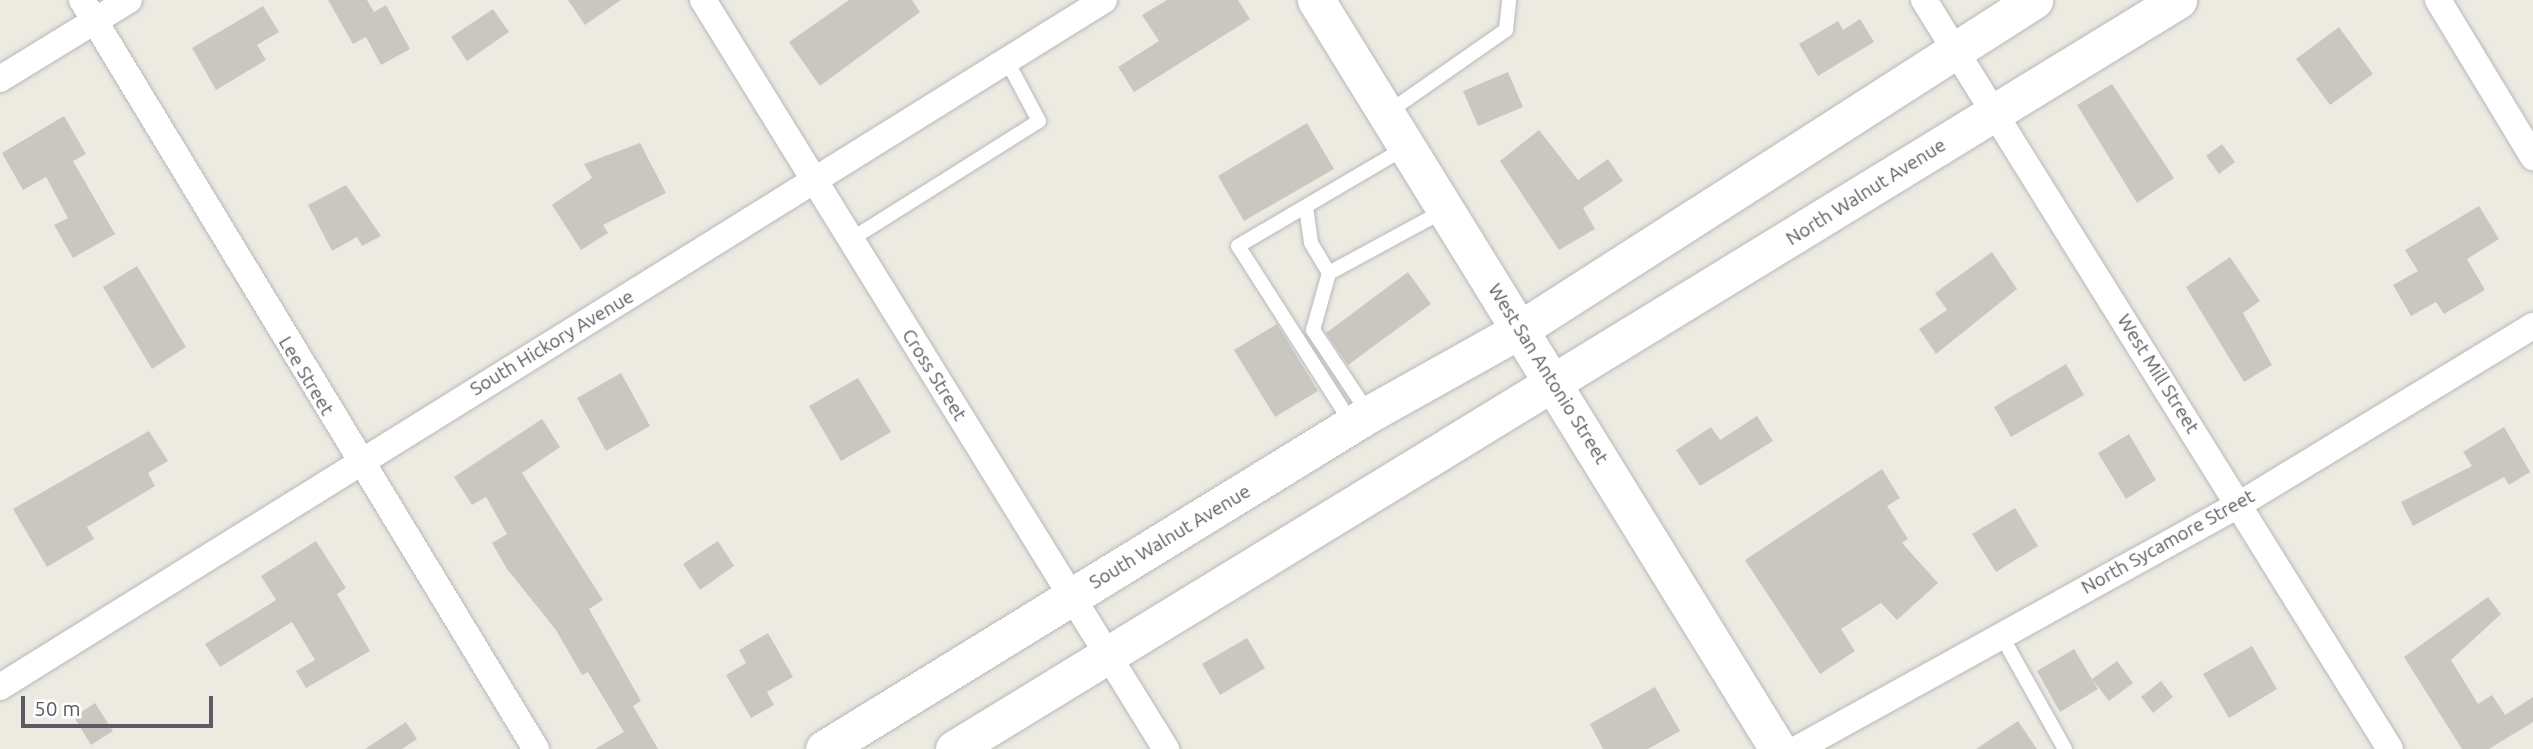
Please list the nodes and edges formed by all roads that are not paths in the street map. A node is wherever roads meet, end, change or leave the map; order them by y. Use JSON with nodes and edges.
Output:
{"nodes":[{"id":1,"x":129,"y":0,"type":"edge"},
{"id":2,"x":703,"y":0,"type":"edge"},
{"id":3,"x":1104,"y":0,"type":"edge"},
{"id":4,"x":1316,"y":0,"type":"edge"},
{"id":5,"x":1509,"y":0,"type":"edge"},
{"id":6,"x":1924,"y":0,"type":"edge"},
{"id":7,"x":2034,"y":0,"type":"edge"},
{"id":8,"x":2178,"y":0,"type":"edge"},
{"id":9,"x":2438,"y":0,"type":"edge"},
{"id":10,"x":88,"y":10,"type":"edge"},
{"id":11,"x":1954,"y":49,"type":"junction"},
{"id":12,"x":1007,"y":61,"type":"junction"},
{"id":13,"x":0,"y":79,"type":"edge"},
{"id":14,"x":1994,"y":113,"type":"junction"},
{"id":15,"x":1386,"y":114,"type":"junction"},
{"id":16,"x":1407,"y":147,"type":"junction"},
{"id":17,"x":2533,"y":157,"type":"edge"},
{"id":18,"x":816,"y":181,"type":"junction"},
{"id":19,"x":1306,"y":207,"type":"junction"},
{"id":20,"x":1446,"y":210,"type":"junction"},
{"id":21,"x":850,"y":240,"type":"junction"},
{"id":22,"x":1329,"y":273,"type":"junction"},
{"id":23,"x":2533,"y":326,"type":"edge"},
{"id":24,"x":1519,"y":330,"type":"junction"},
{"id":25,"x":1554,"y":383,"type":"junction"},
{"id":26,"x":1361,"y":419,"type":"junction"},
{"id":27,"x":357,"y":462,"type":"junction"},
{"id":28,"x":2240,"y":504,"type":"junction"},
{"id":29,"x":1072,"y":597,"type":"junction"},
{"id":30,"x":2001,"y":635,"type":"junction"},
{"id":31,"x":1105,"y":655,"type":"junction"},
{"id":32,"x":0,"y":687,"type":"edge"},
{"id":33,"x":536,"y":749,"type":"edge"},
{"id":34,"x":824,"y":749,"type":"edge"},
{"id":35,"x":954,"y":749,"type":"edge"},
{"id":36,"x":1166,"y":749,"type":"edge"},
{"id":37,"x":1778,"y":749,"type":"edge"},
{"id":38,"x":1797,"y":749,"type":"edge"},
{"id":39,"x":2065,"y":749,"type":"edge"},
{"id":40,"x":2390,"y":749,"type":"edge"}],
"edges":[{"from":1,"to":10,"type":"street"},
{"from":2,"to":18,"type":"street","name":"Cross Street"},
{"from":3,"to":12,"type":"street","name":"South Hickory Avenue"},
{"from":4,"to":15,"type":"main road","name":"West San Antonio Street"},
{"from":5,"to":15,"type":"lane"},
{"from":6,"to":11,"type":"street","name":"West Mill Street"},
{"from":7,"to":11,"type":"main road"},
{"from":8,"to":14,"type":"main road","name":"North Walnut Avenue"},
{"from":9,"to":17,"type":"street"},
{"from":10,"to":13,"type":"street"},
{"from":10,"to":27,"type":"street","name":"Lee Street"},
{"from":11,"to":14,"type":"street","name":"West Mill Street"},
{"from":11,"to":24,"type":"main road"},
{"from":12,"to":18,"type":"street","name":"South Hickory Avenue"},
{"from":12,"to":21,"type":"lane"},
{"from":14,"to":25,"type":"main road","name":"North Walnut Avenue"},
{"from":14,"to":28,"type":"street","name":"West Mill Street"},
{"from":15,"to":16,"type":"main road","name":"West San Antonio Street"},
{"from":16,"to":19,"type":"lane"},
{"from":16,"to":20,"type":"main road","name":"West San Antonio Street"},
{"from":18,"to":21,"type":"street","name":"Cross Street"},
{"from":18,"to":27,"type":"street","name":"South Hickory Avenue"},
{"from":19,"to":22,"type":"lane"},
{"from":19,"to":26,"type":"lane"},
{"from":20,"to":22,"type":"lane"},
{"from":20,"to":24,"type":"main road","name":"West San Antonio Street"},
{"from":21,"to":29,"type":"street","name":"Cross Street"},
{"from":22,"to":26,"type":"lane"},
{"from":23,"to":28,"type":"street","name":"North Sycamore Street"},
{"from":24,"to":25,"type":"main road","name":"West San Antonio Street"},
{"from":24,"to":26,"type":"main road","name":"South Walnut Avenue"},
{"from":25,"to":31,"type":"main road"},
{"from":25,"to":37,"type":"main road","name":"West San Antonio Street"},
{"from":26,"to":29,"type":"main road","name":"South Walnut Avenue"},
{"from":27,"to":32,"type":"street","name":"South Hickory Avenue"},
{"from":27,"to":33,"type":"street","name":"Lee Street"},
{"from":28,"to":30,"type":"street","name":"North Sycamore Street"},
{"from":28,"to":40,"type":"street","name":"West Mill Street"},
{"from":29,"to":31,"type":"street","name":"Cross Street"},
{"from":29,"to":34,"type":"main road","name":"South Walnut Avenue"},
{"from":30,"to":38,"type":"street","name":"North Sycamore Street"},
{"from":30,"to":39,"type":"lane"},
{"from":31,"to":35,"type":"main road"},
{"from":31,"to":36,"type":"street","name":"Cross Street"}]}
